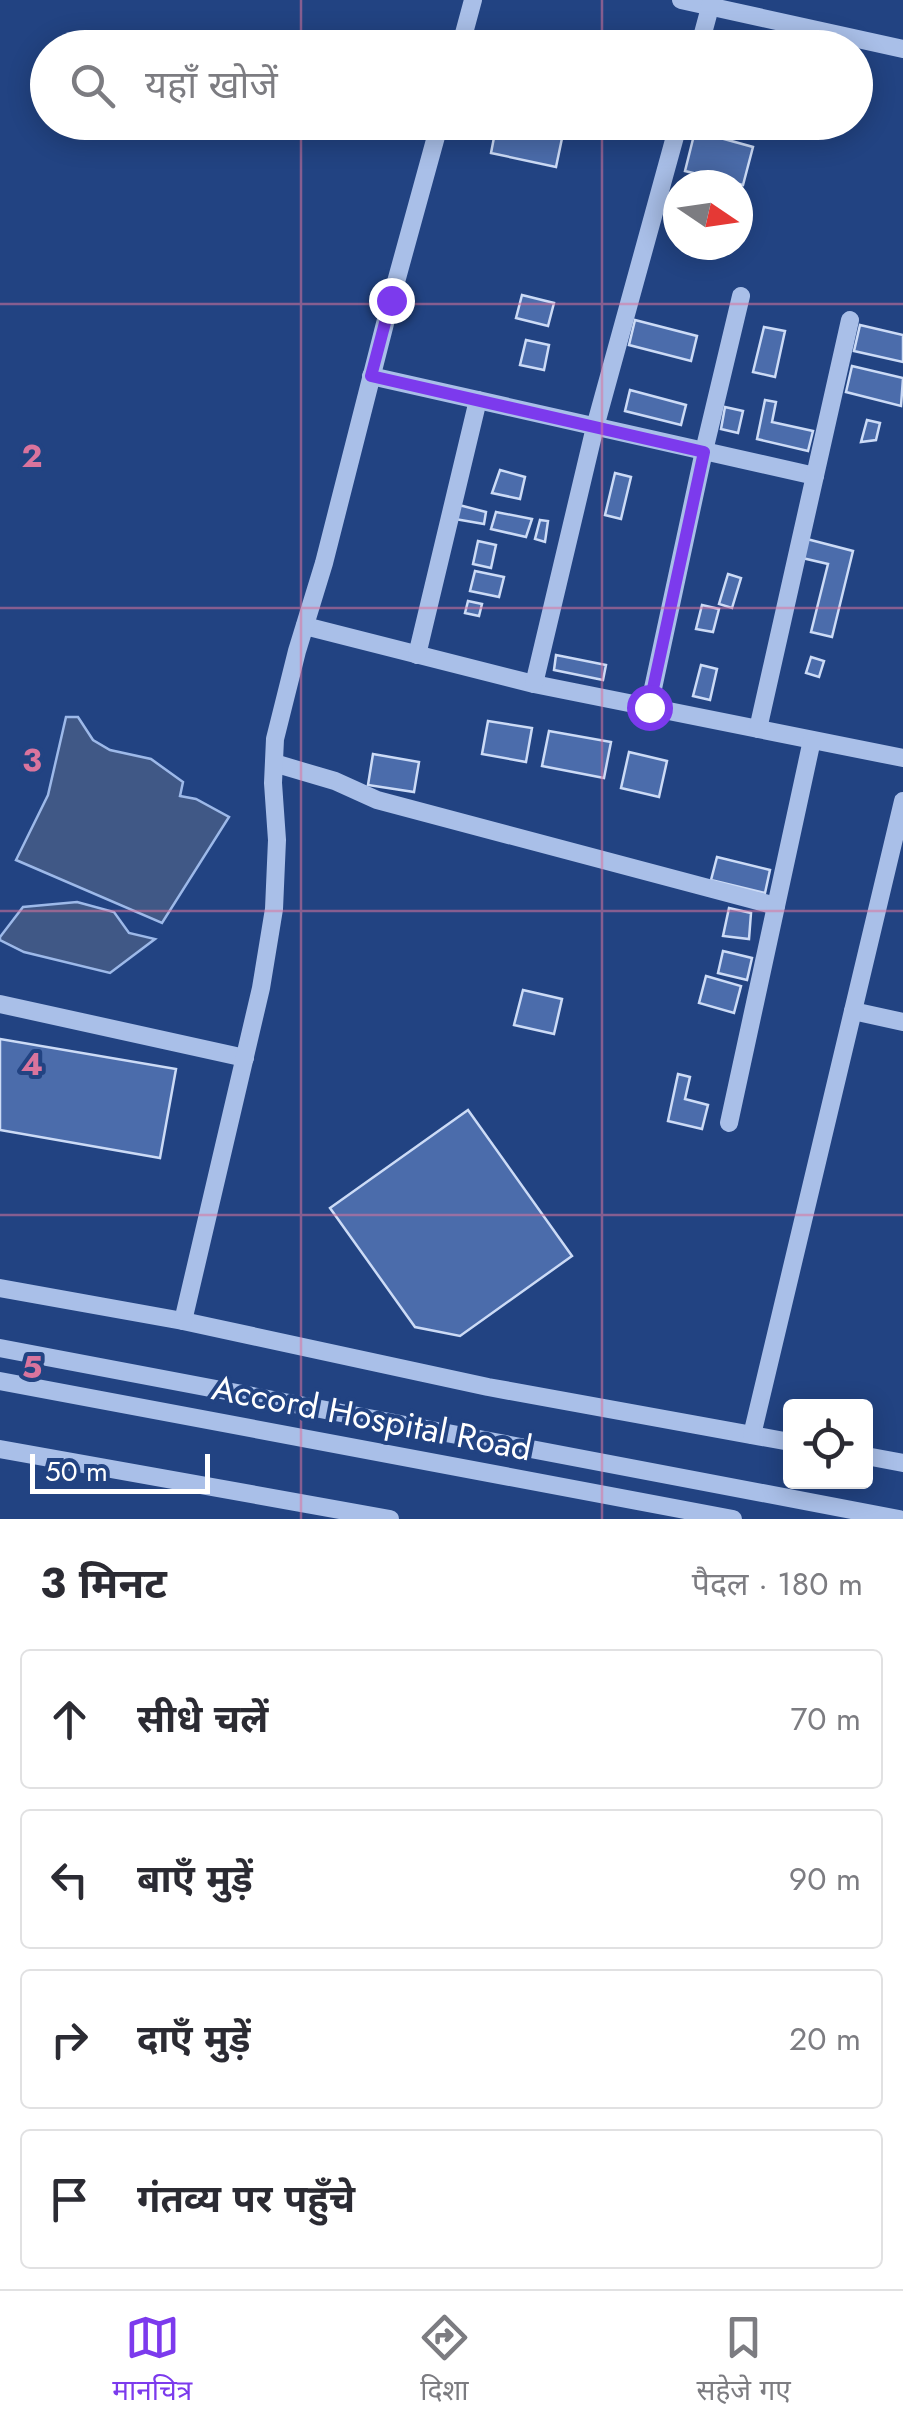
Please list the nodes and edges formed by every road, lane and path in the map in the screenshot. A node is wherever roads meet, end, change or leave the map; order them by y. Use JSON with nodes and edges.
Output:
{"nodes":[{"id":1,"x":472,"y":0,"type":"edge"},
{"id":2,"x":681,"y":0,"type":"edge"},
{"id":3,"x":711,"y":4,"type":"edge"},
{"id":4,"x":464,"y":30,"type":"edge"},
{"id":5,"x":704,"y":30,"type":"edge"},
{"id":6,"x":820,"y":30,"type":"edge"},
{"id":7,"x":873,"y":43,"type":"edge"},
{"id":8,"x":903,"y":50,"type":"edge"},
{"id":9,"x":435,"y":140,"type":"edge"},
{"id":10,"x":674,"y":140,"type":"edge"},
{"id":11,"x":741,"y":296,"type":"dead end"},
{"id":12,"x":850,"y":320,"type":"dead end"},
{"id":13,"x":371,"y":376,"type":"junction"},
{"id":14,"x":478,"y":400,"type":"junction"},
{"id":15,"x":595,"y":428,"type":"junction"},
{"id":16,"x":704,"y":452,"type":"junction"},
{"id":17,"x":815,"y":476,"type":"junction"},
{"id":18,"x":305,"y":626,"type":"junction"},
{"id":19,"x":417,"y":655,"type":"junction"},
{"id":20,"x":534,"y":684,"type":"junction"},
{"id":21,"x":649,"y":707,"type":"junction"},
{"id":22,"x":758,"y":729,"type":"junction"},
{"id":23,"x":812,"y":740,"type":"junction"},
{"id":24,"x":903,"y":758,"type":"edge"},
{"id":25,"x":274,"y":762,"type":"junction"},
{"id":26,"x":903,"y":801,"type":"edge"},
{"id":27,"x":900,"y":830,"type":"edge"},
{"id":28,"x":776,"y":906,"type":"junction"},
{"id":29,"x":0,"y":1004,"type":"edge"},
{"id":30,"x":854,"y":1011,"type":"junction"},
{"id":31,"x":903,"y":1022,"type":"edge"},
{"id":32,"x":244,"y":1058,"type":"junction"},
{"id":33,"x":728,"y":1123,"type":"dead end"},
{"id":34,"x":0,"y":1288,"type":"edge"},
{"id":35,"x":183,"y":1321,"type":"junction"},
{"id":36,"x":0,"y":1348,"type":"edge"},
{"id":37,"x":0,"y":1381,"type":"edge"},
{"id":38,"x":752,"y":1435,"type":"junction"},
{"id":39,"x":783,"y":1441,"type":"edge"},
{"id":40,"x":0,"y":1449,"type":"edge"},
{"id":41,"x":873,"y":1457,"type":"edge"},
{"id":42,"x":903,"y":1462,"type":"edge"},
{"id":43,"x":390,"y":1519,"type":"edge"},
{"id":44,"x":732,"y":1519,"type":"edge"},
{"id":45,"x":900,"y":1519,"type":"edge"}],
"edges":[{"from":1,"to":4,"type":"street"},
{"from":2,"to":3,"type":"street"},
{"from":3,"to":5,"type":"street"},
{"from":3,"to":6,"type":"street"},
{"from":7,"to":8,"type":"street"},
{"from":9,"to":13,"type":"street"},
{"from":10,"to":15,"type":"street"},
{"from":11,"to":16,"type":"street"},
{"from":12,"to":17,"type":"street"},
{"from":13,"to":14,"type":"street"},
{"from":13,"to":18,"type":"street"},
{"from":14,"to":15,"type":"street"},
{"from":14,"to":19,"type":"street"},
{"from":15,"to":16,"type":"street"},
{"from":15,"to":20,"type":"street"},
{"from":16,"to":17,"type":"street"},
{"from":16,"to":21,"type":"street"},
{"from":17,"to":22,"type":"street"},
{"from":18,"to":19,"type":"street"},
{"from":18,"to":25,"type":"street"},
{"from":19,"to":20,"type":"street"},
{"from":20,"to":21,"type":"street"},
{"from":21,"to":22,"type":"street"},
{"from":22,"to":23,"type":"street"},
{"from":23,"to":24,"type":"street"},
{"from":23,"to":28,"type":"street"},
{"from":25,"to":28,"type":"street"},
{"from":25,"to":32,"type":"street"},
{"from":26,"to":27,"type":"street"},
{"from":27,"to":30,"type":"street"},
{"from":28,"to":33,"type":"street"},
{"from":29,"to":32,"type":"street"},
{"from":30,"to":31,"type":"street"},
{"from":30,"to":38,"type":"street"},
{"from":32,"to":35,"type":"street"},
{"from":34,"to":35,"type":"street"},
{"from":35,"to":38,"type":"street"},
{"from":36,"to":45,"type":"street"},
{"from":37,"to":44,"type":"street","name":"Accord Hospital Road"},
{"from":38,"to":39,"type":"street"},
{"from":40,"to":43,"type":"street"},
{"from":41,"to":42,"type":"street"}]}
